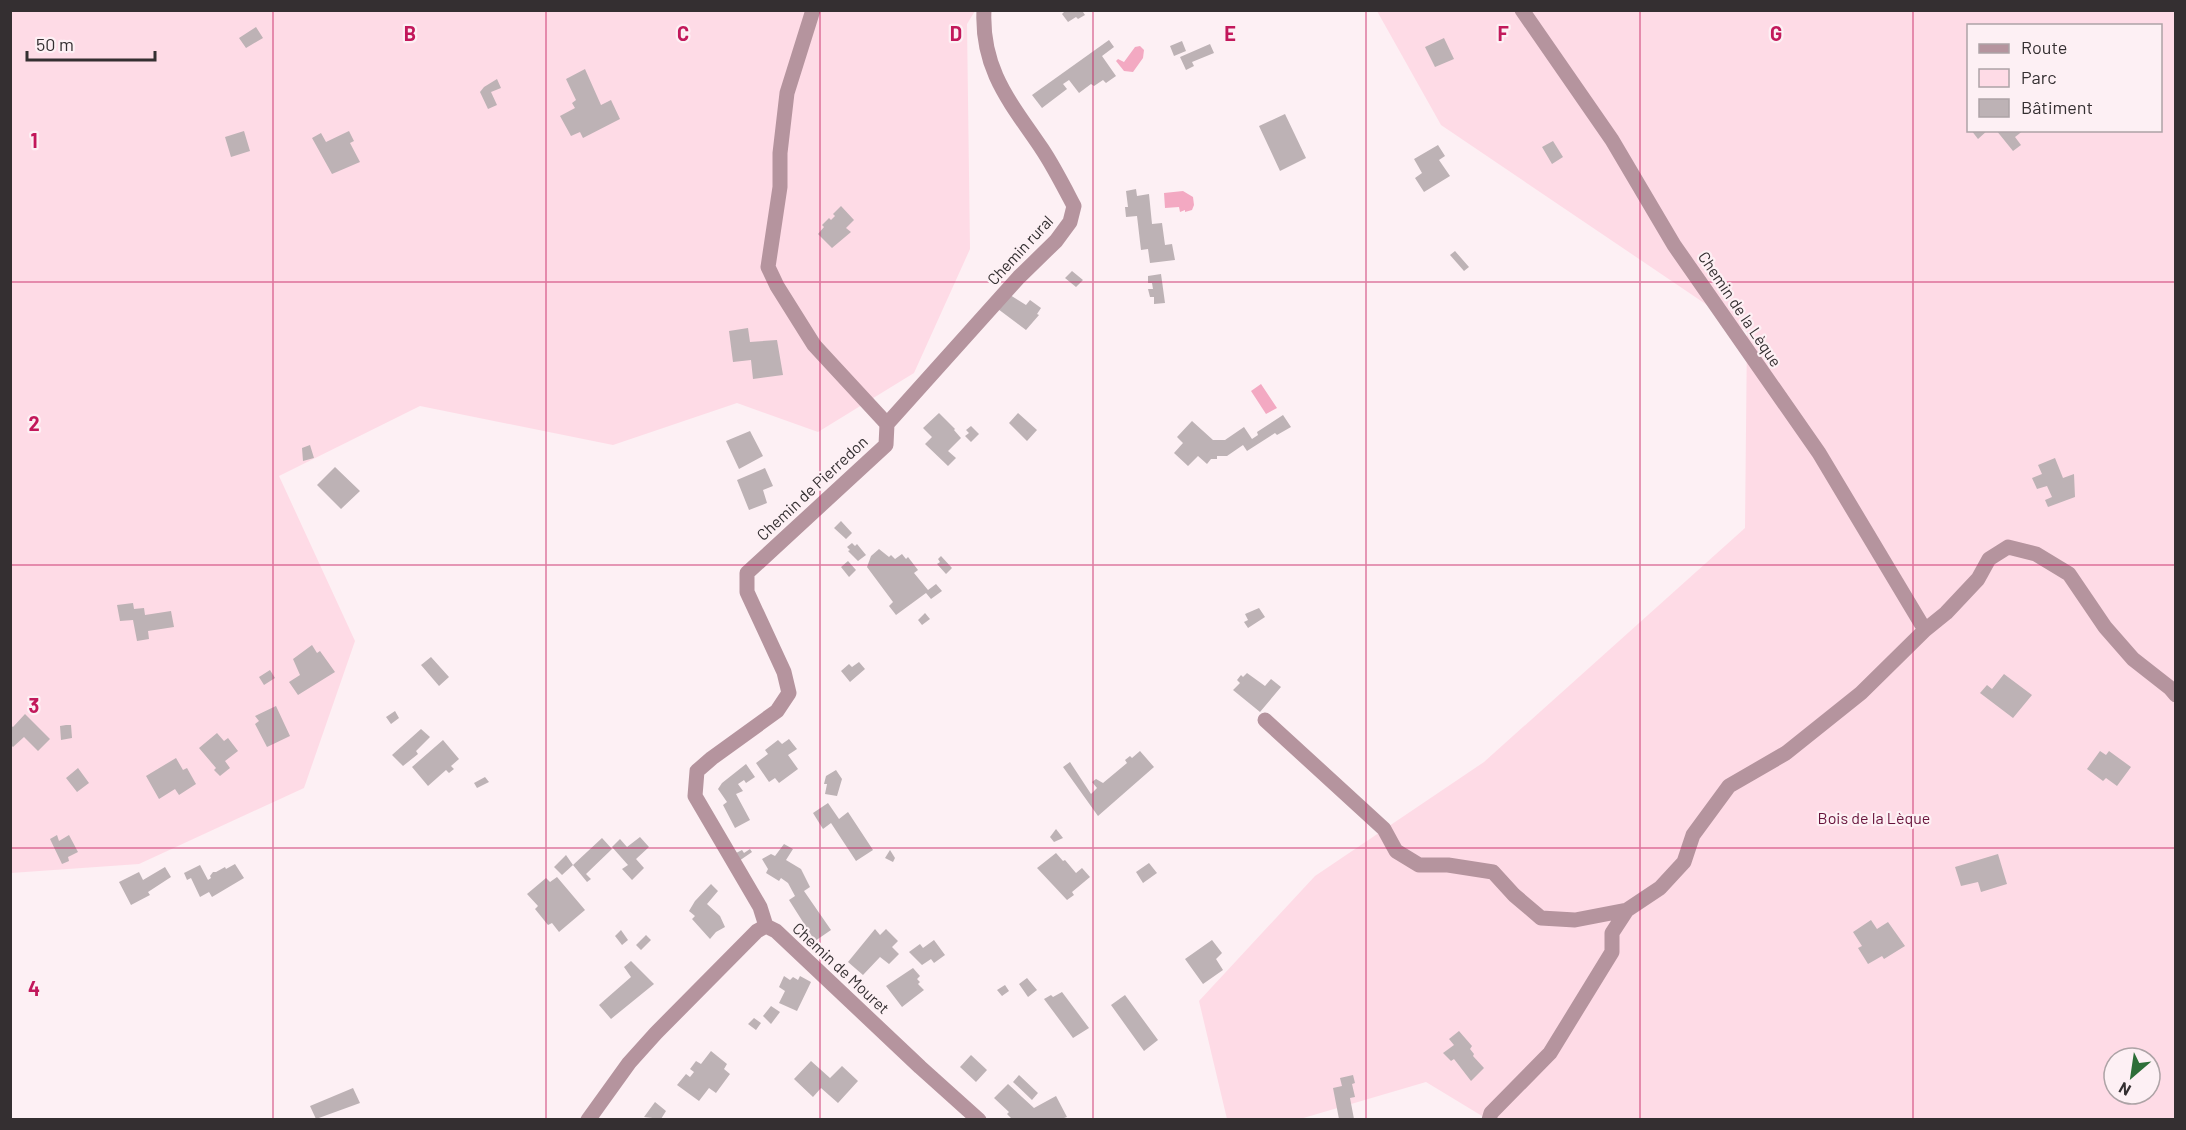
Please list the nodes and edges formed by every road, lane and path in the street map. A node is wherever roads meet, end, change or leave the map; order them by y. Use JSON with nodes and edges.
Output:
{"nodes":[{"id":1,"x":813,"y":10,"type":"edge"},
{"id":2,"x":984,"y":10,"type":"edge"},
{"id":3,"x":1522,"y":10,"type":"edge"},
{"id":4,"x":887,"y":423,"type":"junction"},
{"id":5,"x":1925,"y":630,"type":"junction"},
{"id":6,"x":2175,"y":695,"type":"edge"},
{"id":7,"x":1265,"y":720,"type":"dead end"},
{"id":8,"x":1627,"y":910,"type":"junction"},
{"id":9,"x":766,"y":926,"type":"junction"},
{"id":10,"x":588,"y":1119,"type":"edge"},
{"id":11,"x":979,"y":1119,"type":"edge"},
{"id":12,"x":1489,"y":1119,"type":"edge"}],
"edges":[{"from":1,"to":4,"type":"street"},
{"from":2,"to":4,"type":"street","name":"Chemin rural"},
{"from":3,"to":5,"type":"street","name":"Chemin de la Lèque"},
{"from":4,"to":9,"type":"street","name":"Chemin de Pierredon"},
{"from":5,"to":6,"type":"street"},
{"from":5,"to":8,"type":"street"},
{"from":7,"to":8,"type":"street"},
{"from":8,"to":12,"type":"street"},
{"from":9,"to":10,"type":"street","name":"Chemin de Mouret"},
{"from":9,"to":11,"type":"street","name":"Chemin de Mouret"}]}
